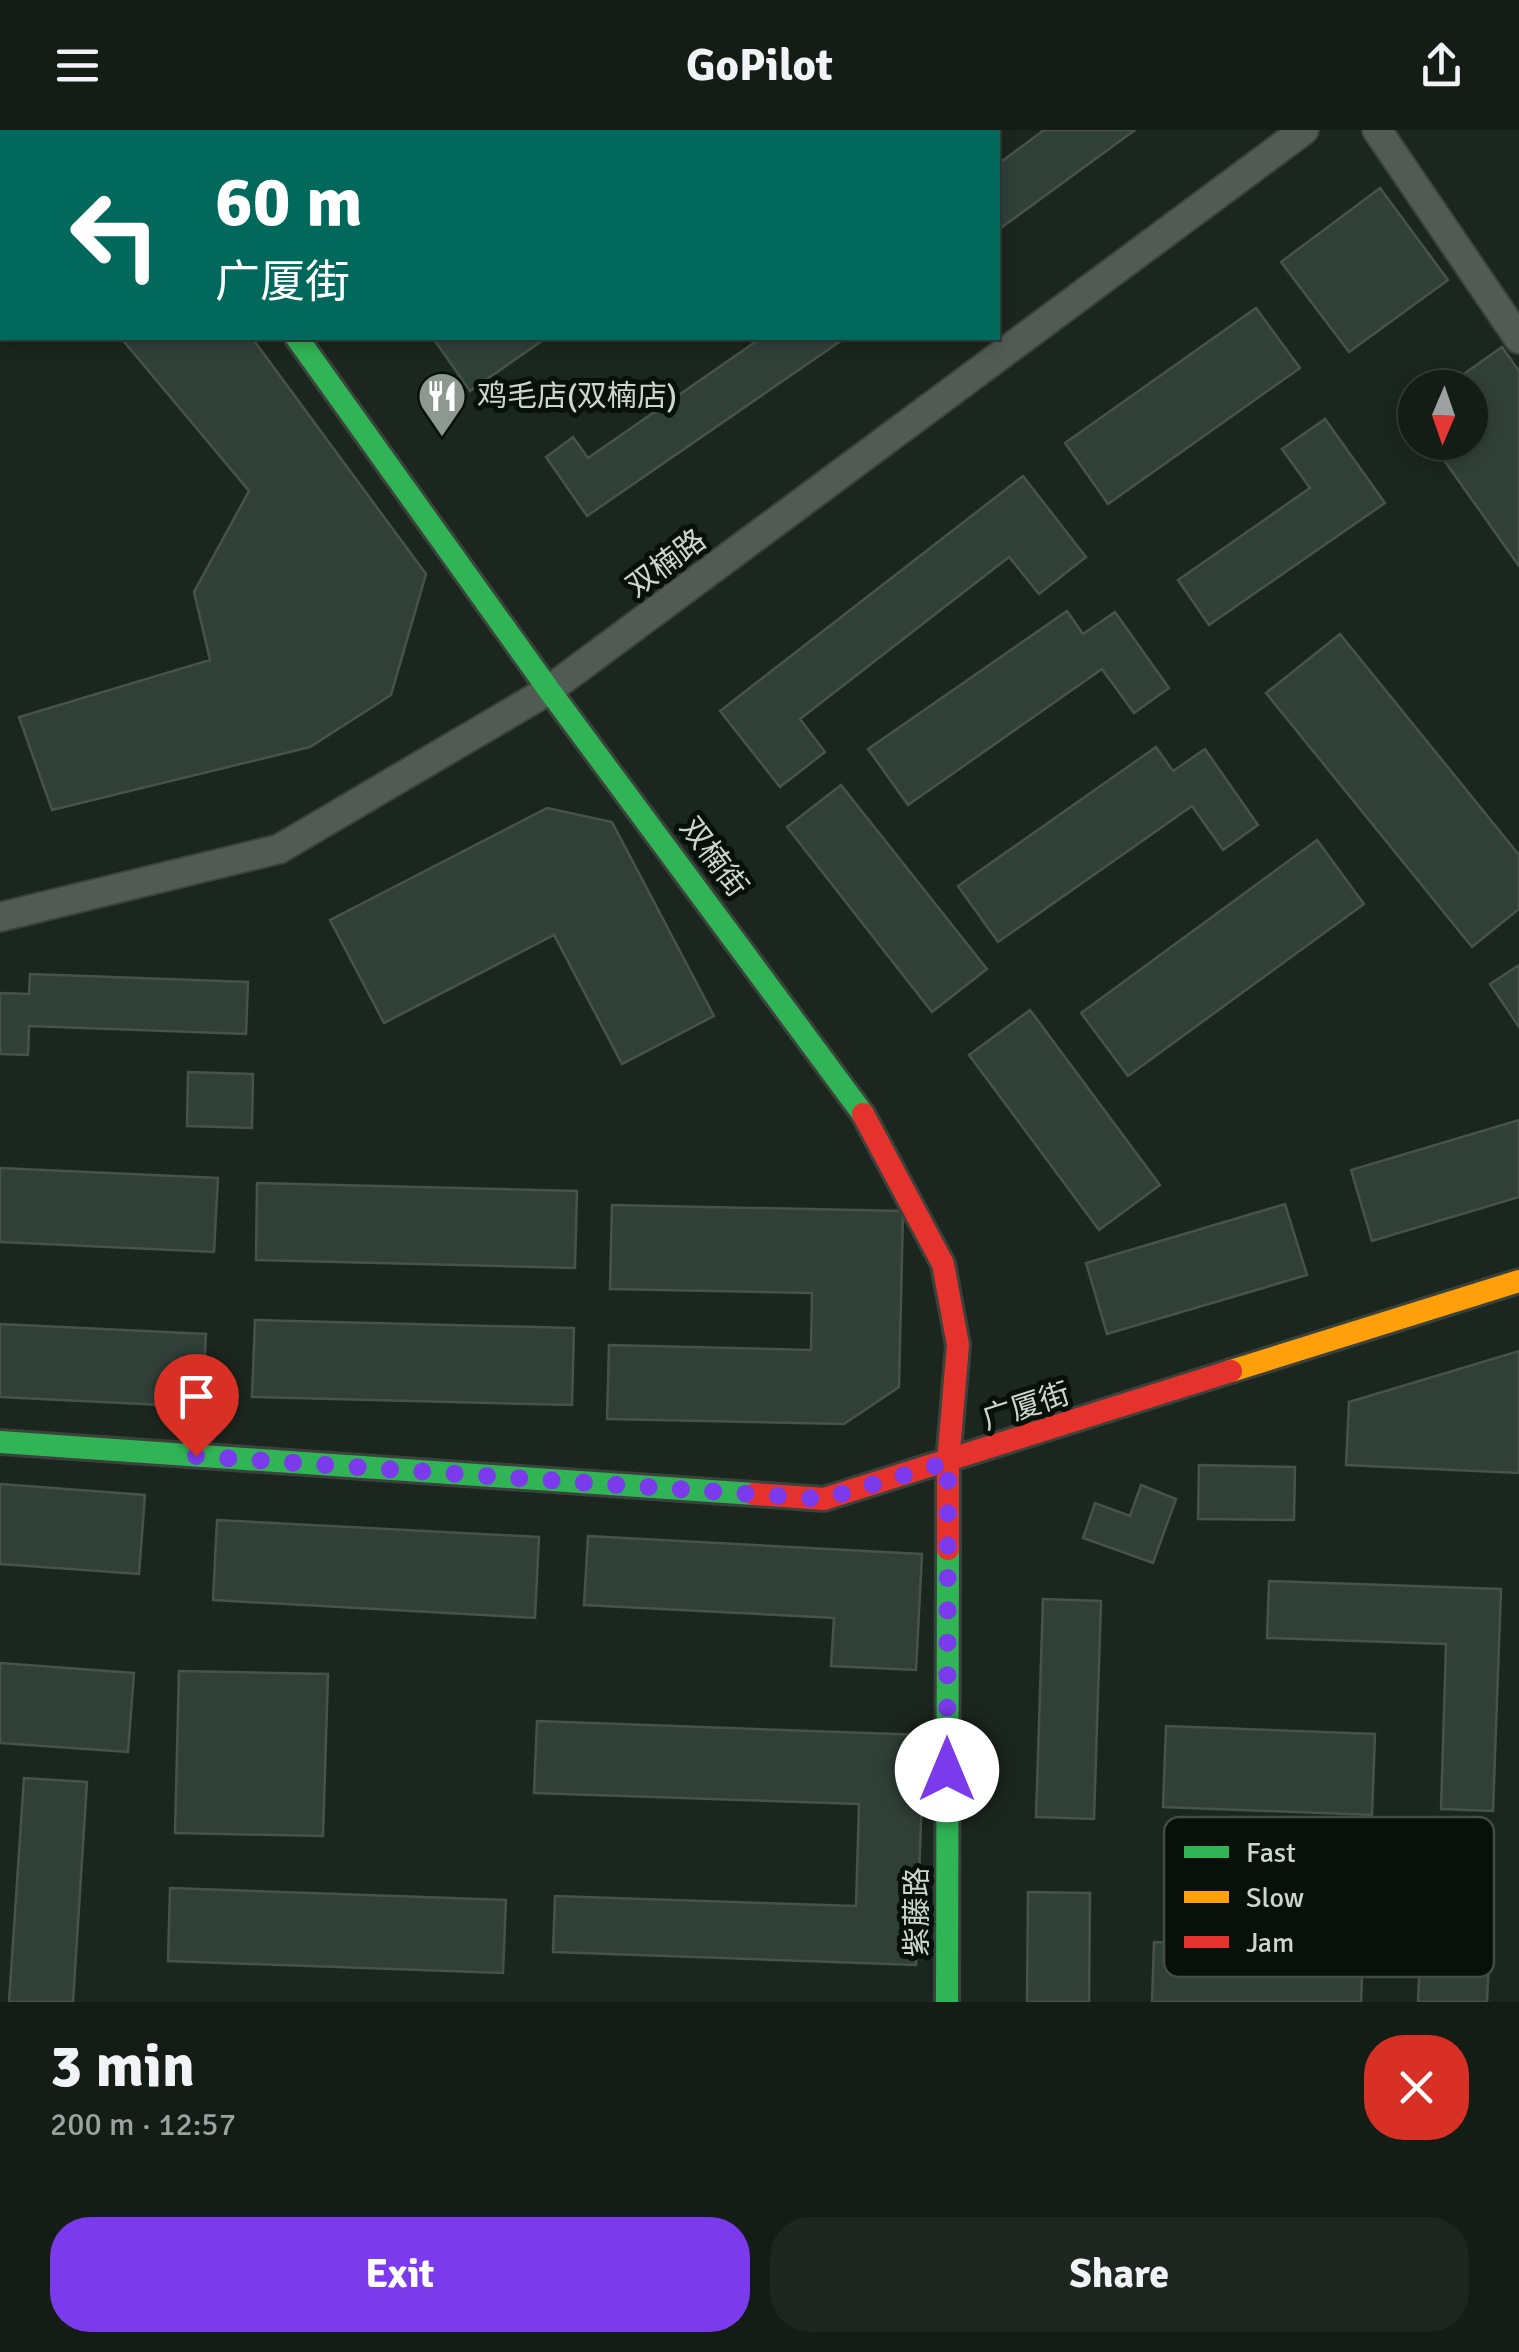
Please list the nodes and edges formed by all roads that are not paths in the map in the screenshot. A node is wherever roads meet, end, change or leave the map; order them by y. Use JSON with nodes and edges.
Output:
{"nodes":[{"id":1,"x":1304,"y":130,"type":"edge"},
{"id":2,"x":1377,"y":130,"type":"edge"},
{"id":3,"x":1519,"y":339,"type":"edge"},
{"id":4,"x":298,"y":340,"type":"edge"},
{"id":5,"x":549,"y":690,"type":"junction"},
{"id":6,"x":0,"y":917,"type":"edge"},
{"id":7,"x":1519,"y":1282,"type":"edge"},
{"id":8,"x":0,"y":1442,"type":"edge"},
{"id":9,"x":948,"y":1462,"type":"junction"},
{"id":10,"x":947,"y":2002,"type":"edge"}],
"edges":[{"from":1,"to":5,"type":"street","name":"双楠路"},
{"from":2,"to":3,"type":"street"},
{"from":4,"to":5,"type":"street","name":"双楠街"},
{"from":5,"to":6,"type":"street","name":"双楠路"},
{"from":5,"to":9,"type":"street","name":"双楠街"},
{"from":7,"to":9,"type":"street","name":"广厦街"},
{"from":8,"to":9,"type":"street","name":"广厦街"},
{"from":9,"to":10,"type":"street","name":"紫藤路"}]}
